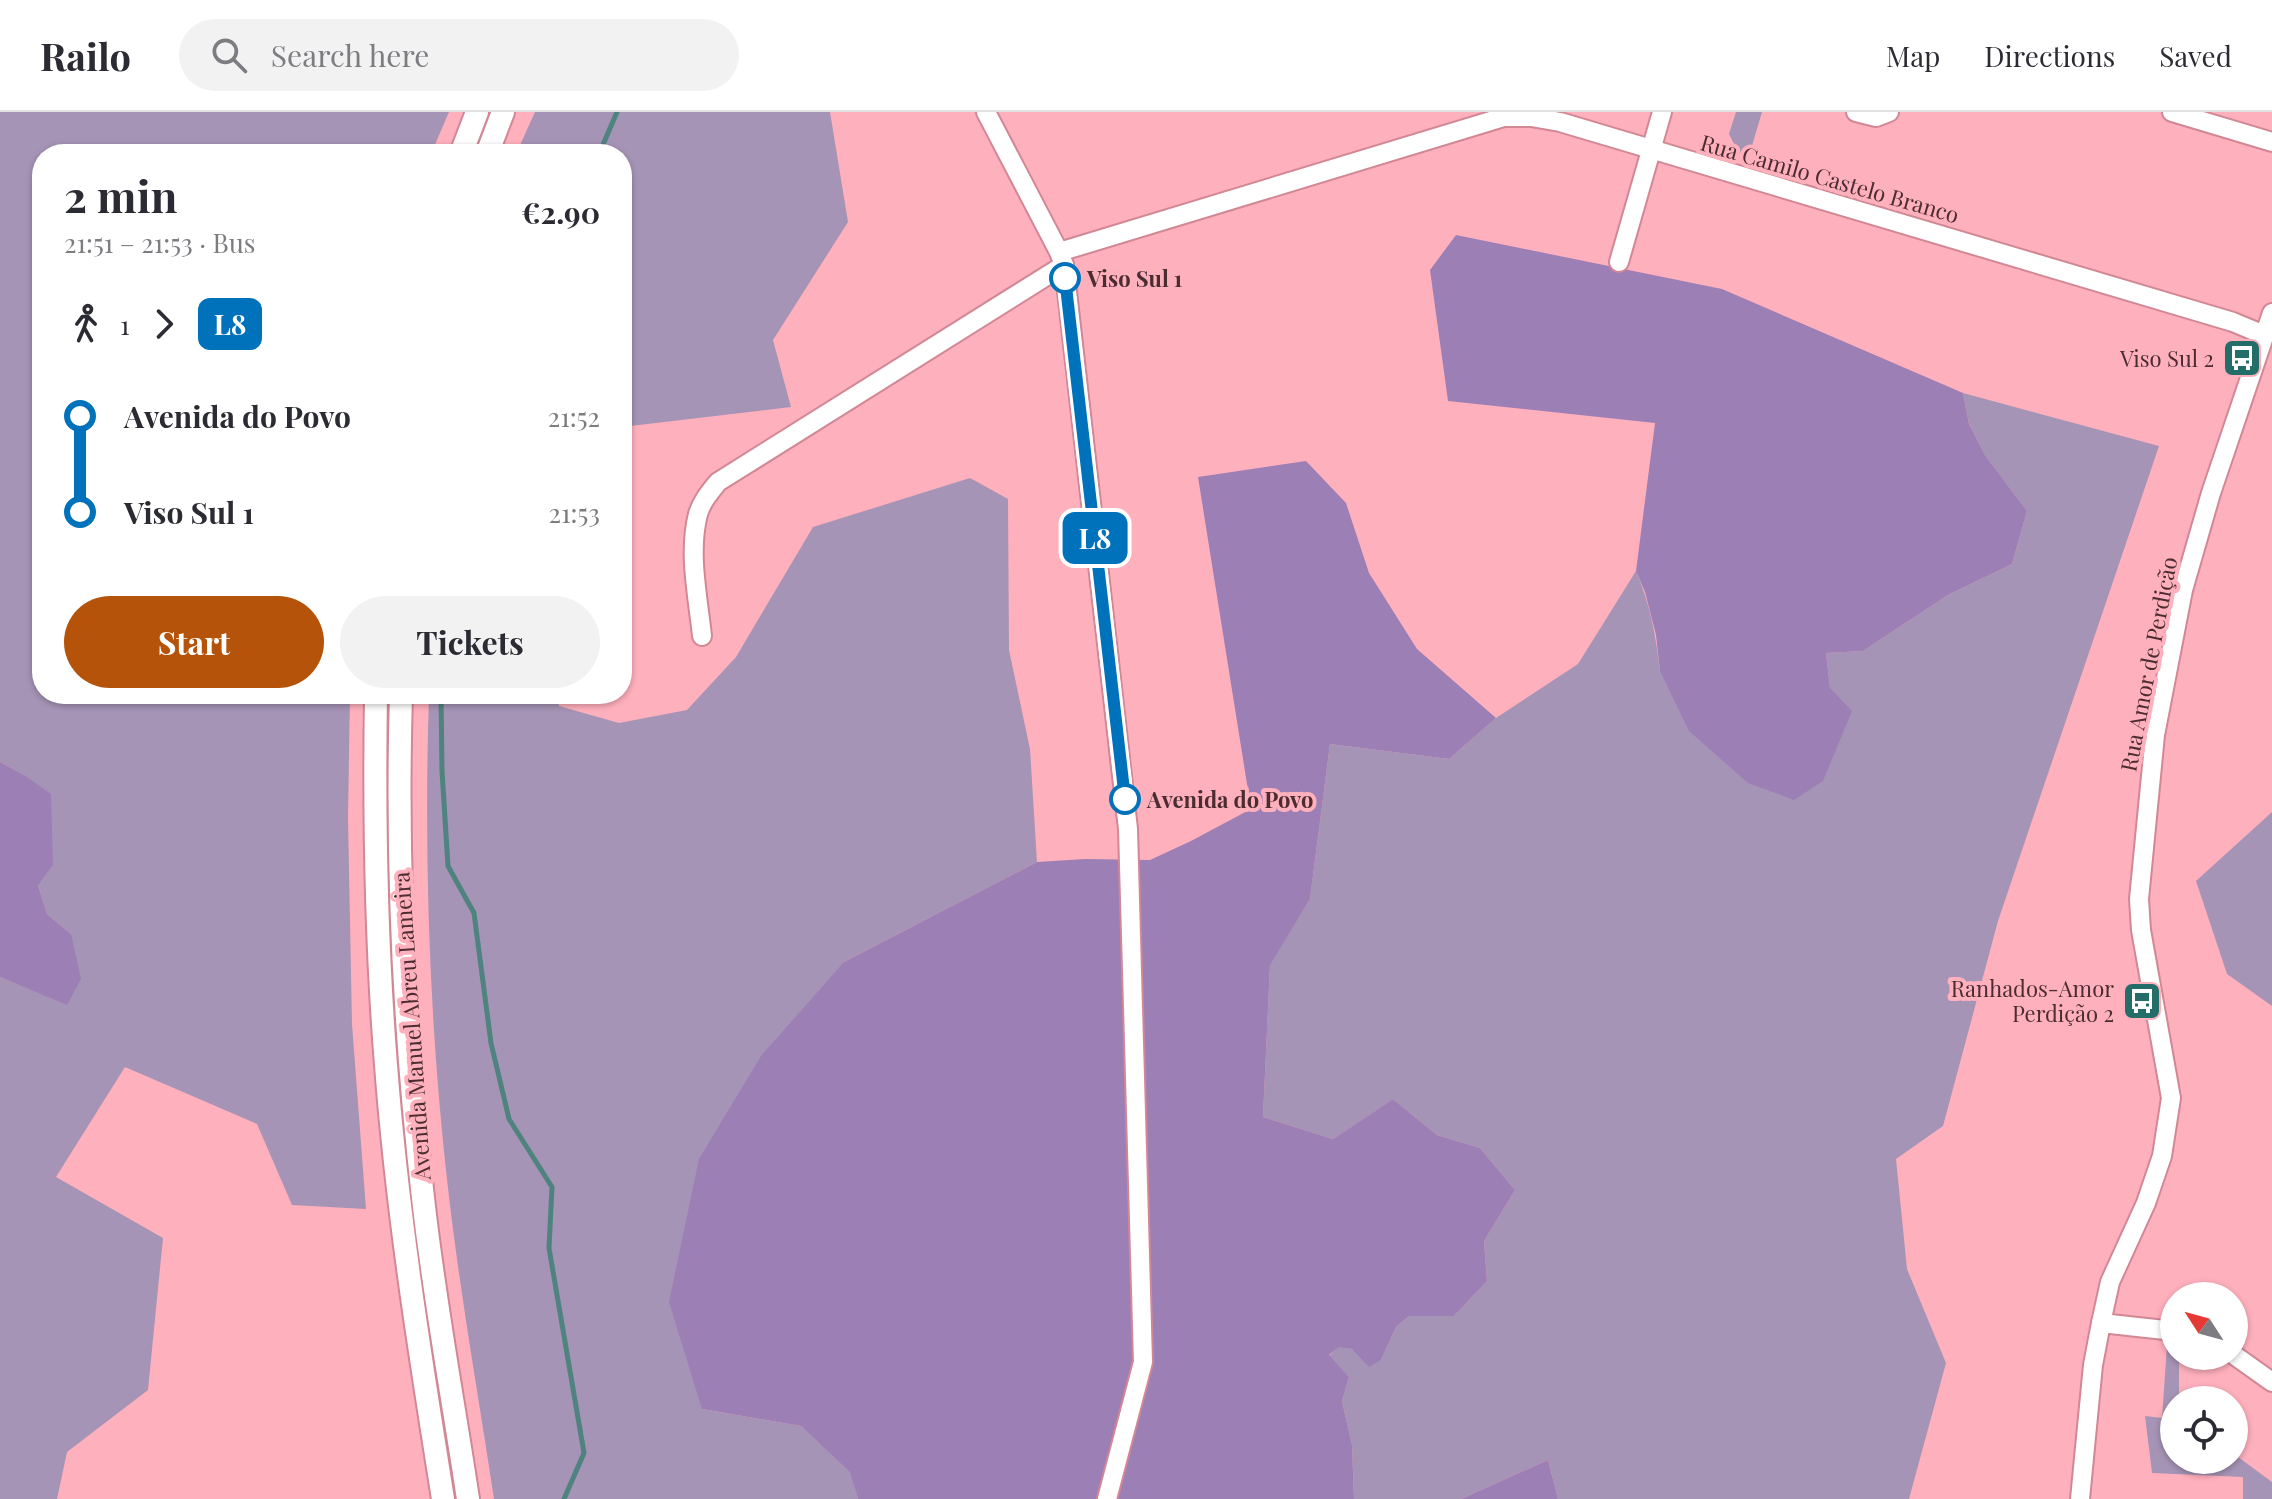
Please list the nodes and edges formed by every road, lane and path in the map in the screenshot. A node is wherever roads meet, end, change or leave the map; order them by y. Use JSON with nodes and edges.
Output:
{"nodes":[{"id":1,"x":477,"y":112,"type":"edge"},
{"id":2,"x":503,"y":112,"type":"edge"},
{"id":3,"x":986,"y":112,"type":"edge"},
{"id":4,"x":1662,"y":112,"type":"edge"},
{"id":5,"x":1856,"y":112,"type":"edge"},
{"id":6,"x":1889,"y":112,"type":"edge"},
{"id":7,"x":2172,"y":112,"type":"edge"},
{"id":8,"x":2272,"y":142,"type":"edge"},
{"id":9,"x":465,"y":144,"type":"edge"},
{"id":10,"x":491,"y":144,"type":"edge"},
{"id":11,"x":1651,"y":150,"type":"junction"},
{"id":12,"x":1062,"y":258,"type":"junction"},
{"id":13,"x":1619,"y":262,"type":"dead end"},
{"id":14,"x":2272,"y":313,"type":"edge"},
{"id":15,"x":2264,"y":335,"type":"junction"},
{"id":16,"x":702,"y":636,"type":"dead end"},
{"id":17,"x":376,"y":704,"type":"edge"},
{"id":18,"x":401,"y":704,"type":"edge"},
{"id":19,"x":2101,"y":1323,"type":"junction"},
{"id":20,"x":2160,"y":1329,"type":"edge"},
{"id":21,"x":2248,"y":1365,"type":"edge"},
{"id":22,"x":2272,"y":1382,"type":"edge"},
{"id":23,"x":443,"y":1499,"type":"edge"},
{"id":24,"x":468,"y":1499,"type":"edge"},
{"id":25,"x":1107,"y":1499,"type":"edge"},
{"id":26,"x":2080,"y":1499,"type":"edge"}],
"edges":[{"from":1,"to":9,"type":"main road"},
{"from":2,"to":10,"type":"main road"},
{"from":3,"to":12,"type":"street"},
{"from":4,"to":11,"type":"street"},
{"from":5,"to":6,"type":"street"},
{"from":7,"to":8,"type":"street"},
{"from":11,"to":12,"type":"street","name":"Rua Camilo Castelo Branco"},
{"from":11,"to":13,"type":"street"},
{"from":11,"to":15,"type":"street","name":"Rua Camilo Castelo Branco"},
{"from":12,"to":16,"type":"street","name":"Rua Camilo Castelo Branco"},
{"from":12,"to":25,"type":"street"},
{"from":14,"to":15,"type":"street","name":"Rua Amor de Perdição"},
{"from":15,"to":19,"type":"street","name":"Rua Amor de Perdição"},
{"from":17,"to":23,"type":"main road","name":"Avenida Manuel Abreu Lameira"},
{"from":18,"to":24,"type":"main road","name":"Avenida Manuel Abreu Lameira"},
{"from":19,"to":20,"type":"street"},
{"from":19,"to":26,"type":"street","name":"Rua Amor de Perdição"},
{"from":21,"to":22,"type":"street"}]}
